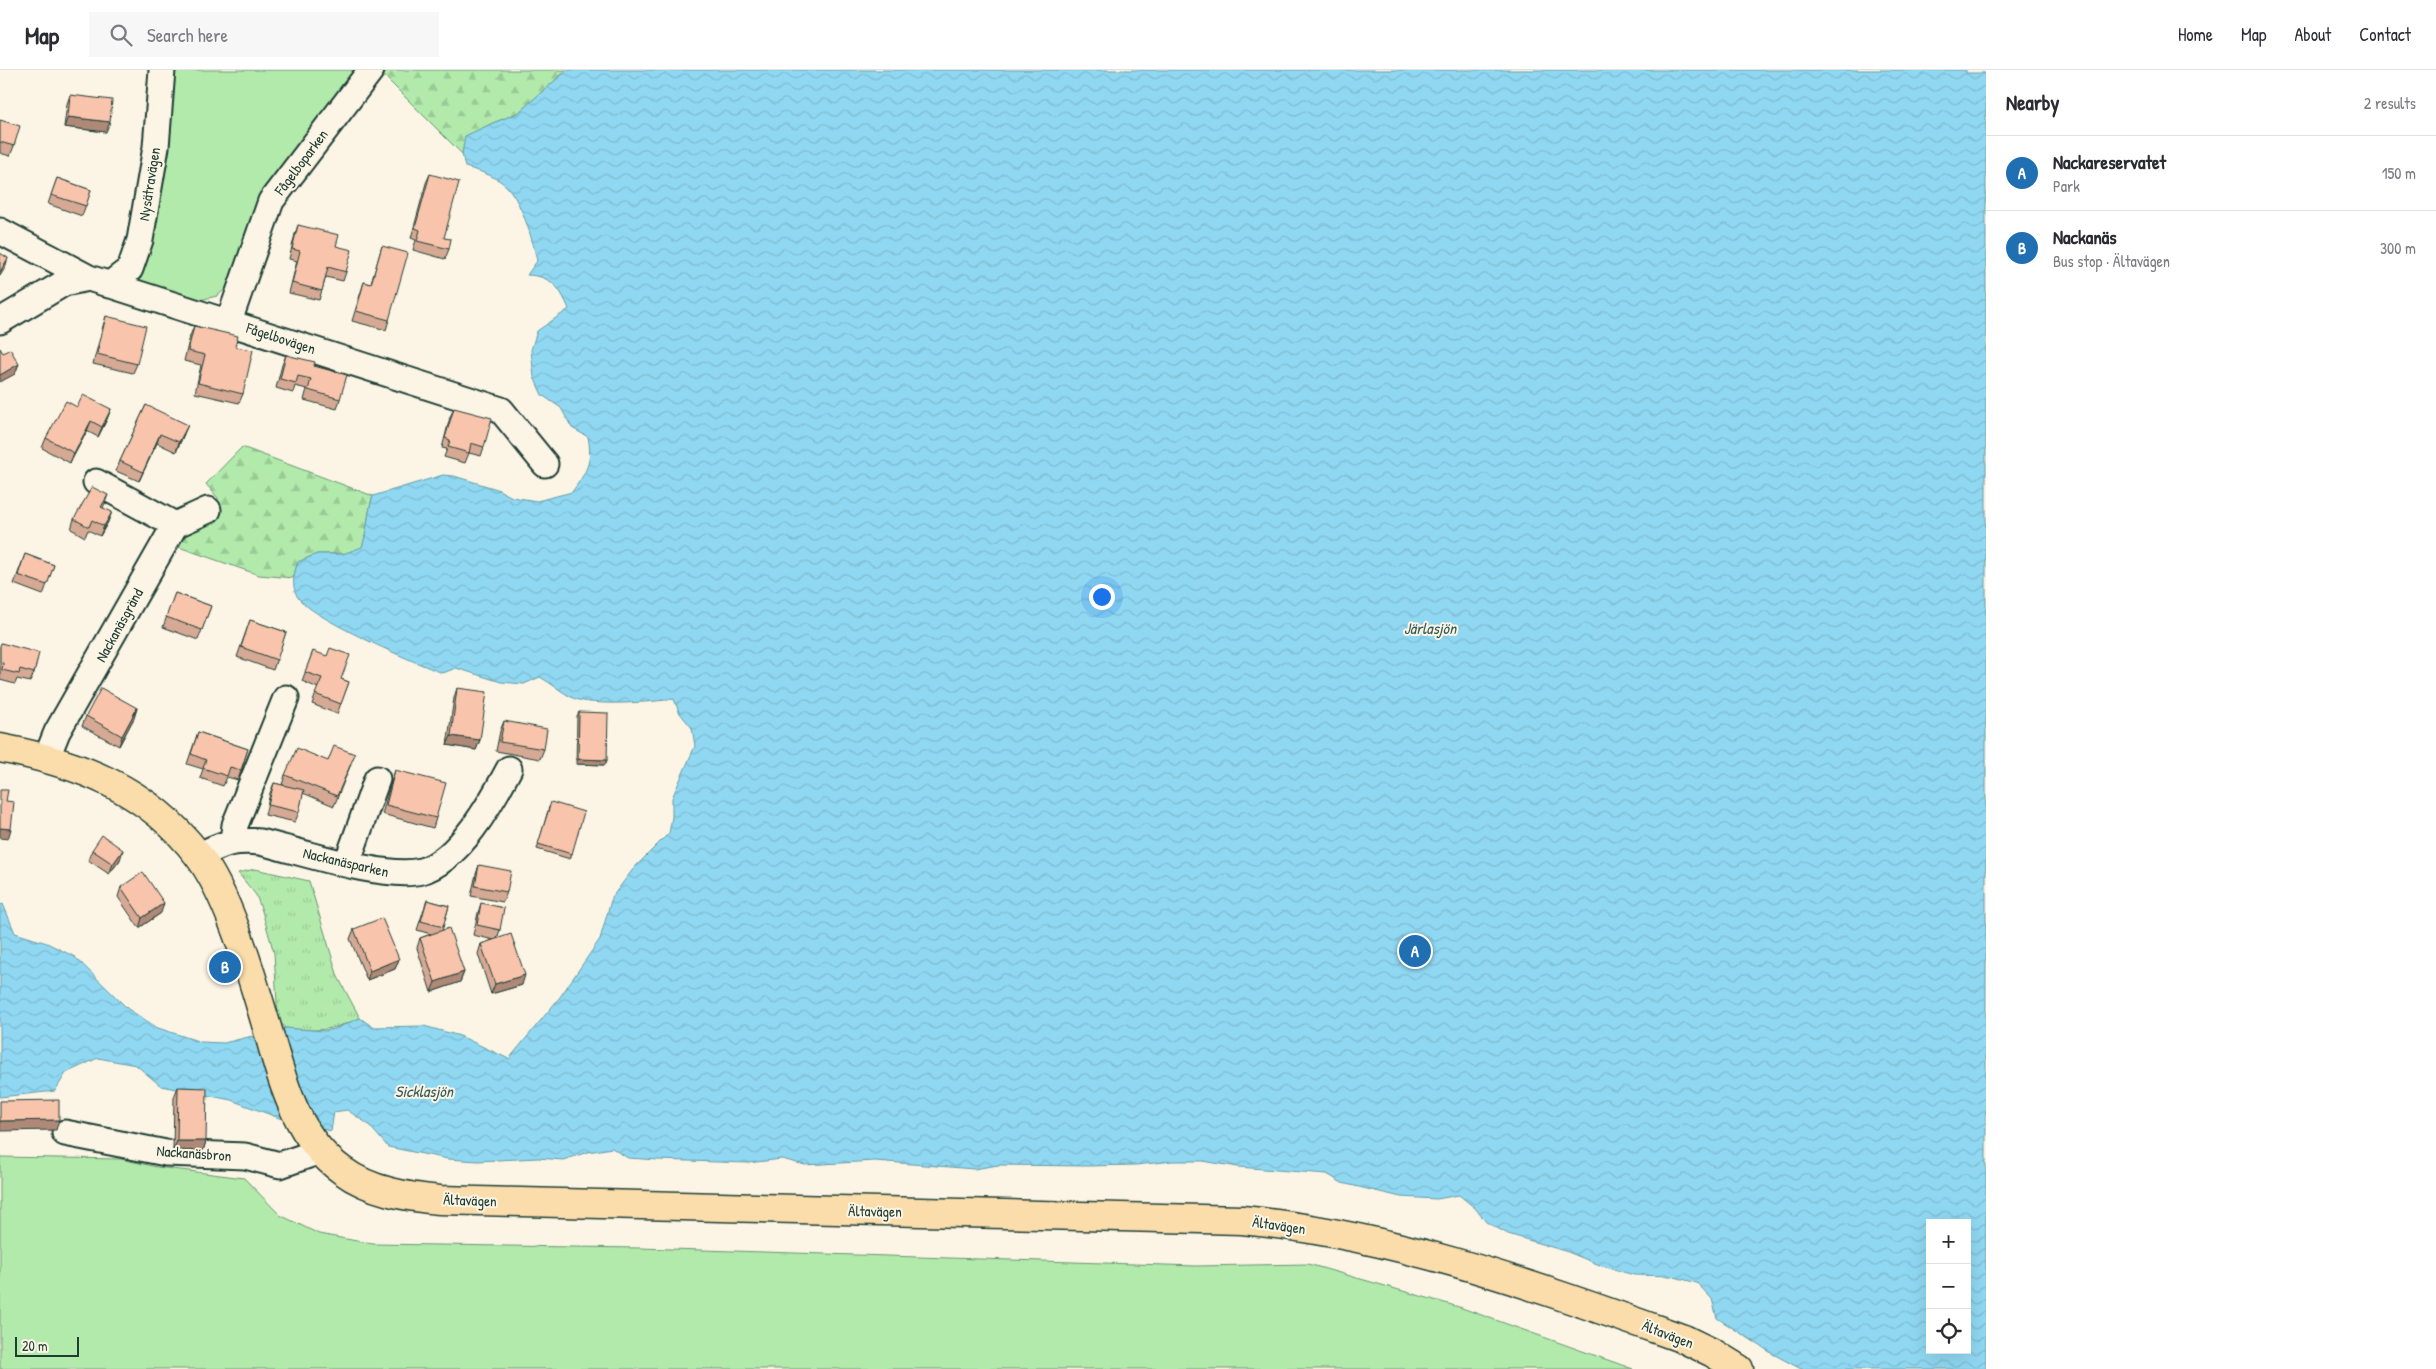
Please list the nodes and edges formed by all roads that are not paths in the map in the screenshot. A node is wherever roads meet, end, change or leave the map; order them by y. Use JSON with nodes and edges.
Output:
{"nodes":[{"id":1,"x":162,"y":70,"type":"edge"},
{"id":2,"x":371,"y":70,"type":"edge"},
{"id":3,"x":0,"y":231,"type":"edge"},
{"id":4,"x":99,"y":282,"type":"junction"},
{"id":5,"x":0,"y":321,"type":"edge"},
{"id":6,"x":229,"y":321,"type":"junction"},
{"id":7,"x":545,"y":464,"type":"dead end"},
{"id":8,"x":96,"y":482,"type":"dead end"},
{"id":9,"x":208,"y":510,"type":"dead end"},
{"id":10,"x":175,"y":524,"type":"junction"},
{"id":11,"x":286,"y":698,"type":"dead end"},
{"id":12,"x":0,"y":748,"type":"edge"},
{"id":13,"x":47,"y":757,"type":"junction"},
{"id":14,"x":509,"y":769,"type":"dead end"},
{"id":15,"x":376,"y":779,"type":"dead end"},
{"id":16,"x":233,"y":840,"type":"junction"},
{"id":17,"x":198,"y":855,"type":"junction"},
{"id":18,"x":346,"y":863,"type":"junction"},
{"id":19,"x":66,"y":1133,"type":"dead end"},
{"id":20,"x":318,"y":1149,"type":"junction"},
{"id":21,"x":1739,"y":1369,"type":"edge"}],
"edges":[{"from":1,"to":4,"type":"street","name":"Nysätravägen"},
{"from":2,"to":6,"type":"street","name":"Fågelboparken"},
{"from":3,"to":4,"type":"street","name":"Fågelbovägen"},
{"from":4,"to":5,"type":"street","name":"Nysätravägen"},
{"from":4,"to":6,"type":"street","name":"Fågelbovägen"},
{"from":6,"to":7,"type":"street","name":"Fågelbovägen"},
{"from":8,"to":10,"type":"street"},
{"from":9,"to":10,"type":"street"},
{"from":10,"to":13,"type":"street","name":"Nackanäsgränd"},
{"from":11,"to":16,"type":"street"},
{"from":12,"to":13,"type":"main road","name":"Ältavägen"},
{"from":13,"to":17,"type":"main road","name":"Ältavägen"},
{"from":14,"to":18,"type":"street","name":"Nackanäsparken"},
{"from":15,"to":18,"type":"street"},
{"from":16,"to":17,"type":"street","name":"Nackanäsparken"},
{"from":16,"to":18,"type":"street","name":"Nackanäsparken"},
{"from":17,"to":20,"type":"main road","name":"Ältavägen"},
{"from":19,"to":20,"type":"street","name":"Nackanäsbron"},
{"from":20,"to":21,"type":"main road","name":"Ältavägen"}]}
